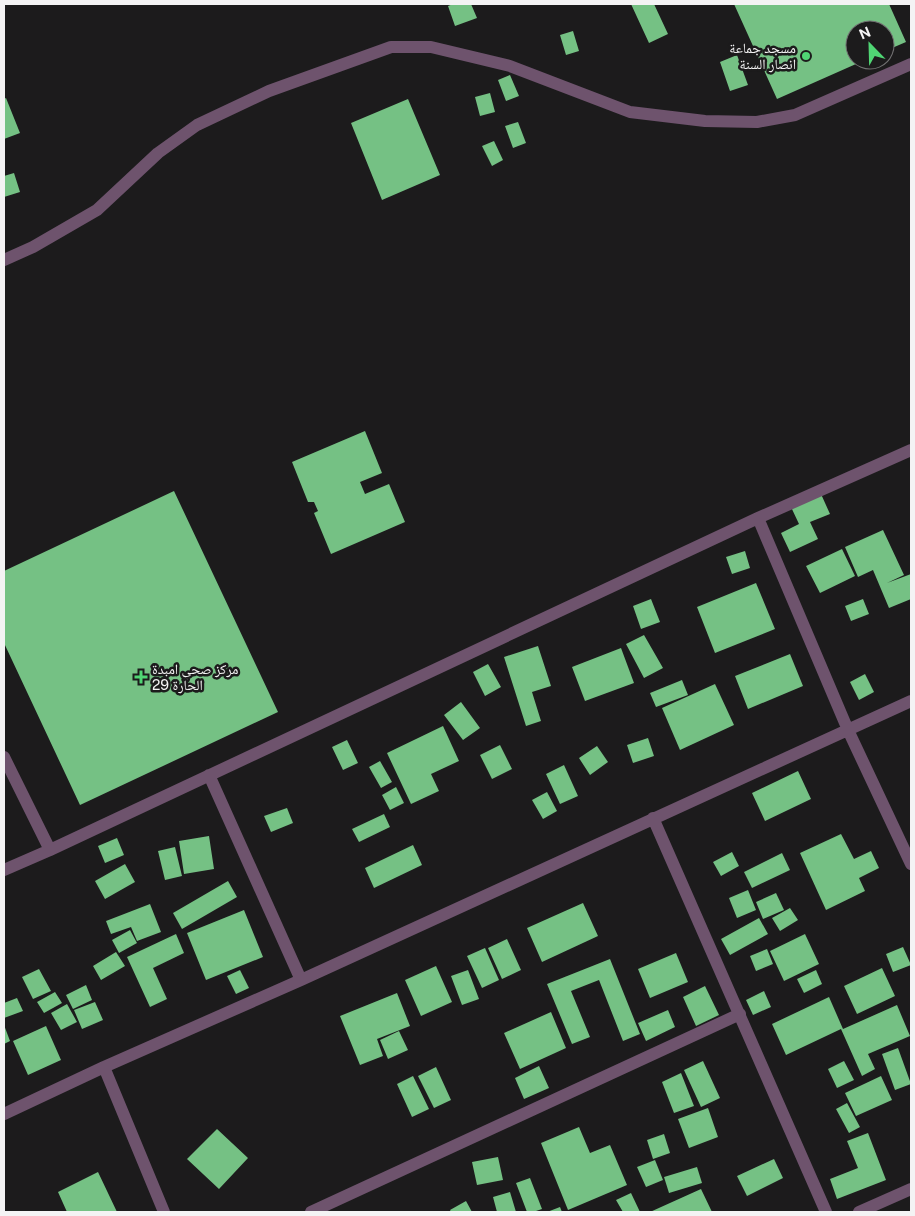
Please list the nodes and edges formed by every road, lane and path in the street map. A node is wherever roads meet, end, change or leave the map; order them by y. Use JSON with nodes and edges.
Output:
{"nodes":[{"id":1,"x":911,"y":64,"type":"edge"},
{"id":2,"x":4,"y":260,"type":"edge"},
{"id":3,"x":911,"y":450,"type":"edge"},
{"id":4,"x":758,"y":518,"type":"junction"},
{"id":5,"x":911,"y":701,"type":"edge"},
{"id":6,"x":848,"y":730,"type":"junction"},
{"id":7,"x":4,"y":757,"type":"edge"},
{"id":8,"x":209,"y":775,"type":"junction"},
{"id":9,"x":653,"y":818,"type":"junction"},
{"id":10,"x":50,"y":850,"type":"junction"},
{"id":11,"x":911,"y":864,"type":"edge"},
{"id":12,"x":4,"y":870,"type":"edge"},
{"id":13,"x":301,"y":980,"type":"junction"},
{"id":14,"x":740,"y":1014,"type":"junction"},
{"id":15,"x":104,"y":1067,"type":"junction"},
{"id":16,"x":4,"y":1114,"type":"edge"},
{"id":17,"x":911,"y":1189,"type":"edge"},
{"id":18,"x":164,"y":1212,"type":"edge"},
{"id":19,"x":311,"y":1212,"type":"edge"},
{"id":20,"x":826,"y":1212,"type":"edge"},
{"id":21,"x":859,"y":1212,"type":"edge"}],
"edges":[{"from":1,"to":2,"type":"street"},
{"from":3,"to":4,"type":"street"},
{"from":4,"to":6,"type":"street"},
{"from":4,"to":8,"type":"street"},
{"from":5,"to":6,"type":"street"},
{"from":6,"to":9,"type":"street"},
{"from":6,"to":11,"type":"street"},
{"from":7,"to":10,"type":"street"},
{"from":8,"to":10,"type":"street"},
{"from":8,"to":13,"type":"street"},
{"from":9,"to":13,"type":"street"},
{"from":9,"to":14,"type":"street"},
{"from":10,"to":12,"type":"street"},
{"from":13,"to":15,"type":"street"},
{"from":14,"to":19,"type":"street"},
{"from":14,"to":20,"type":"street"},
{"from":15,"to":16,"type":"street"},
{"from":15,"to":18,"type":"street"},
{"from":17,"to":21,"type":"street"}]}
